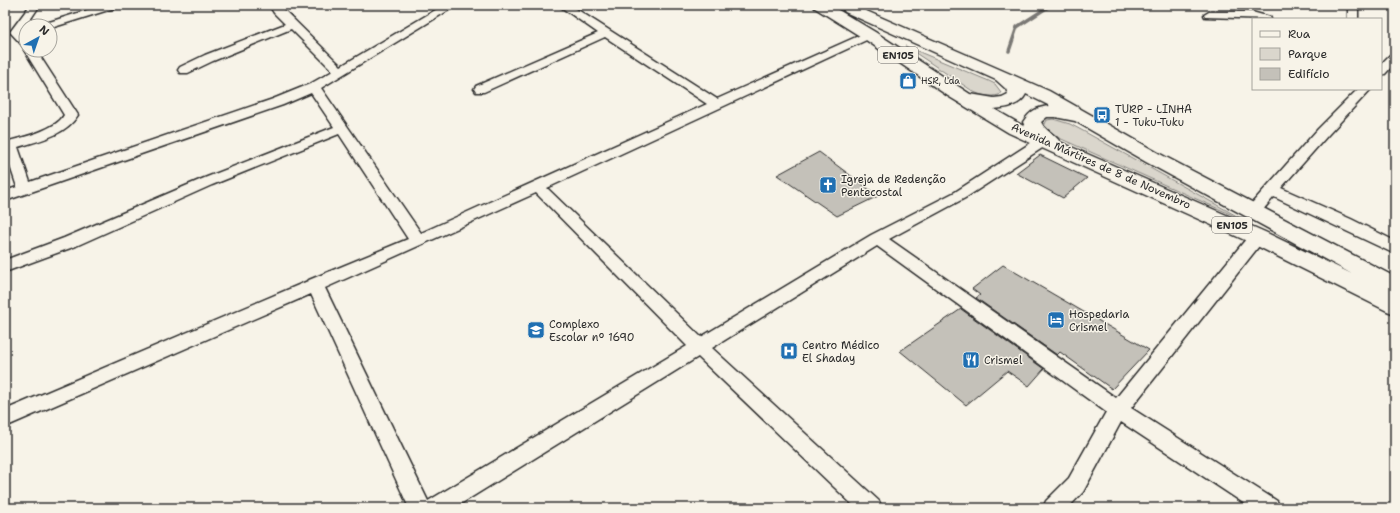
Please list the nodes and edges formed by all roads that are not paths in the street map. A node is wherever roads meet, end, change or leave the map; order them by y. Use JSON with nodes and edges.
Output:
{"nodes":[{"id":1,"x":33,"y":5,"type":"edge"},
{"id":2,"x":114,"y":5,"type":"edge"},
{"id":3,"x":274,"y":5,"type":"edge"},
{"id":4,"x":452,"y":5,"type":"edge"},
{"id":5,"x":563,"y":5,"type":"edge"},
{"id":6,"x":820,"y":5,"type":"edge"},
{"id":7,"x":842,"y":5,"type":"edge"},
{"id":8,"x":1353,"y":5,"type":"edge"},
{"id":9,"x":1209,"y":15,"type":"dead end"},
{"id":10,"x":26,"y":18,"type":"edge"},
{"id":11,"x":1262,"y":18,"type":"edge"},
{"id":12,"x":1353,"y":18,"type":"edge"},
{"id":13,"x":58,"y":22,"type":"edge"},
{"id":14,"x":292,"y":25,"type":"junction"},
{"id":15,"x":606,"y":33,"type":"junction"},
{"id":16,"x":869,"y":35,"type":"junction"},
{"id":17,"x":5,"y":36,"type":"edge"},
{"id":18,"x":18,"y":37,"type":"edge"},
{"id":19,"x":1395,"y":56,"type":"edge"},
{"id":20,"x":35,"y":58,"type":"edge"},
{"id":21,"x":184,"y":70,"type":"dead end"},
{"id":22,"x":1382,"y":70,"type":"edge"},
{"id":23,"x":340,"y":71,"type":"junction"},
{"id":24,"x":1000,"y":75,"type":"junction"},
{"id":25,"x":314,"y":87,"type":"junction"},
{"id":26,"x":480,"y":89,"type":"dead end"},
{"id":27,"x":1359,"y":90,"type":"edge"},
{"id":28,"x":954,"y":92,"type":"junction"},
{"id":29,"x":717,"y":105,"type":"junction"},
{"id":30,"x":1094,"y":123,"type":"junction"},
{"id":31,"x":343,"y":128,"type":"junction"},
{"id":32,"x":1042,"y":142,"type":"junction"},
{"id":33,"x":8,"y":146,"type":"edge"},
{"id":34,"x":1067,"y":152,"type":"junction"},
{"id":35,"x":537,"y":186,"type":"junction"},
{"id":36,"x":25,"y":189,"type":"junction"},
{"id":37,"x":1272,"y":190,"type":"junction"},
{"id":38,"x":5,"y":196,"type":"edge"},
{"id":39,"x":1252,"y":212,"type":"junction"},
{"id":40,"x":1257,"y":236,"type":"junction"},
{"id":41,"x":877,"y":239,"type":"junction"},
{"id":42,"x":418,"y":241,"type":"junction"},
{"id":43,"x":1395,"y":248,"type":"edge"},
{"id":44,"x":5,"y":266,"type":"edge"},
{"id":45,"x":315,"y":284,"type":"junction"},
{"id":46,"x":1395,"y":287,"type":"edge"},
{"id":47,"x":1395,"y":305,"type":"edge"},
{"id":48,"x":699,"y":346,"type":"junction"},
{"id":49,"x":1118,"y":410,"type":"junction"},
{"id":50,"x":5,"y":419,"type":"edge"},
{"id":51,"x":420,"y":508,"type":"edge"},
{"id":52,"x":435,"y":508,"type":"edge"},
{"id":53,"x":871,"y":508,"type":"edge"},
{"id":54,"x":1054,"y":508,"type":"edge"},
{"id":55,"x":1269,"y":508,"type":"edge"}],
"edges":[{"from":1,"to":10,"type":"street"},
{"from":2,"to":13,"type":"street"},
{"from":3,"to":14,"type":"street"},
{"from":4,"to":23,"type":"street"},
{"from":5,"to":15,"type":"street"},
{"from":6,"to":16,"type":"main road","name":"Avenida Mártires de 8 de Novembro","number":"EN105"},
{"from":7,"to":24,"type":"main road","number":"EN105"},
{"from":8,"to":12,"type":"street"},
{"from":9,"to":11,"type":"street"},
{"from":14,"to":21,"type":"street"},
{"from":14,"to":23,"type":"street"},
{"from":15,"to":26,"type":"street"},
{"from":15,"to":29,"type":"street"},
{"from":16,"to":28,"type":"main road","name":"Avenida Mártires de 8 de Novembro","number":"EN105"},
{"from":16,"to":29,"type":"street"},
{"from":17,"to":18,"type":"street"},
{"from":19,"to":22,"type":"street"},
{"from":20,"to":33,"type":"street"},
{"from":23,"to":25,"type":"street"},
{"from":24,"to":28,"type":"main road"},
{"from":24,"to":30,"type":"main road","number":"EN105"},
{"from":25,"to":31,"type":"street"},
{"from":25,"to":36,"type":"street"},
{"from":27,"to":37,"type":"street"},
{"from":28,"to":32,"type":"main road","name":"Avenida Mártires de 8 de Novembro","number":"EN105"},
{"from":29,"to":35,"type":"street"},
{"from":30,"to":34,"type":"main road"},
{"from":30,"to":39,"type":"main road","number":"EN105"},
{"from":31,"to":42,"type":"street"},
{"from":31,"to":44,"type":"street"},
{"from":32,"to":34,"type":"main road","name":"Avenida Mártires de 8 de Novembro","number":"EN105"},
{"from":32,"to":41,"type":"street"},
{"from":33,"to":36,"type":"street"},
{"from":34,"to":40,"type":"main road","name":"Avenida Mártires de 8 de Novembro","number":"EN105"},
{"from":35,"to":42,"type":"street"},
{"from":35,"to":48,"type":"street"},
{"from":36,"to":38,"type":"street"},
{"from":37,"to":39,"type":"street"},
{"from":37,"to":43,"type":"street"},
{"from":39,"to":46,"type":"main road","number":"EN105"},
{"from":40,"to":47,"type":"main road","name":"Avenida Mártires de 8 de Novembro","number":"EN105"},
{"from":40,"to":49,"type":"street"},
{"from":41,"to":48,"type":"street"},
{"from":41,"to":49,"type":"street"},
{"from":42,"to":45,"type":"street"},
{"from":45,"to":50,"type":"street"},
{"from":45,"to":51,"type":"street"},
{"from":48,"to":52,"type":"street"},
{"from":48,"to":53,"type":"street"},
{"from":49,"to":54,"type":"street"},
{"from":49,"to":55,"type":"street"}]}
